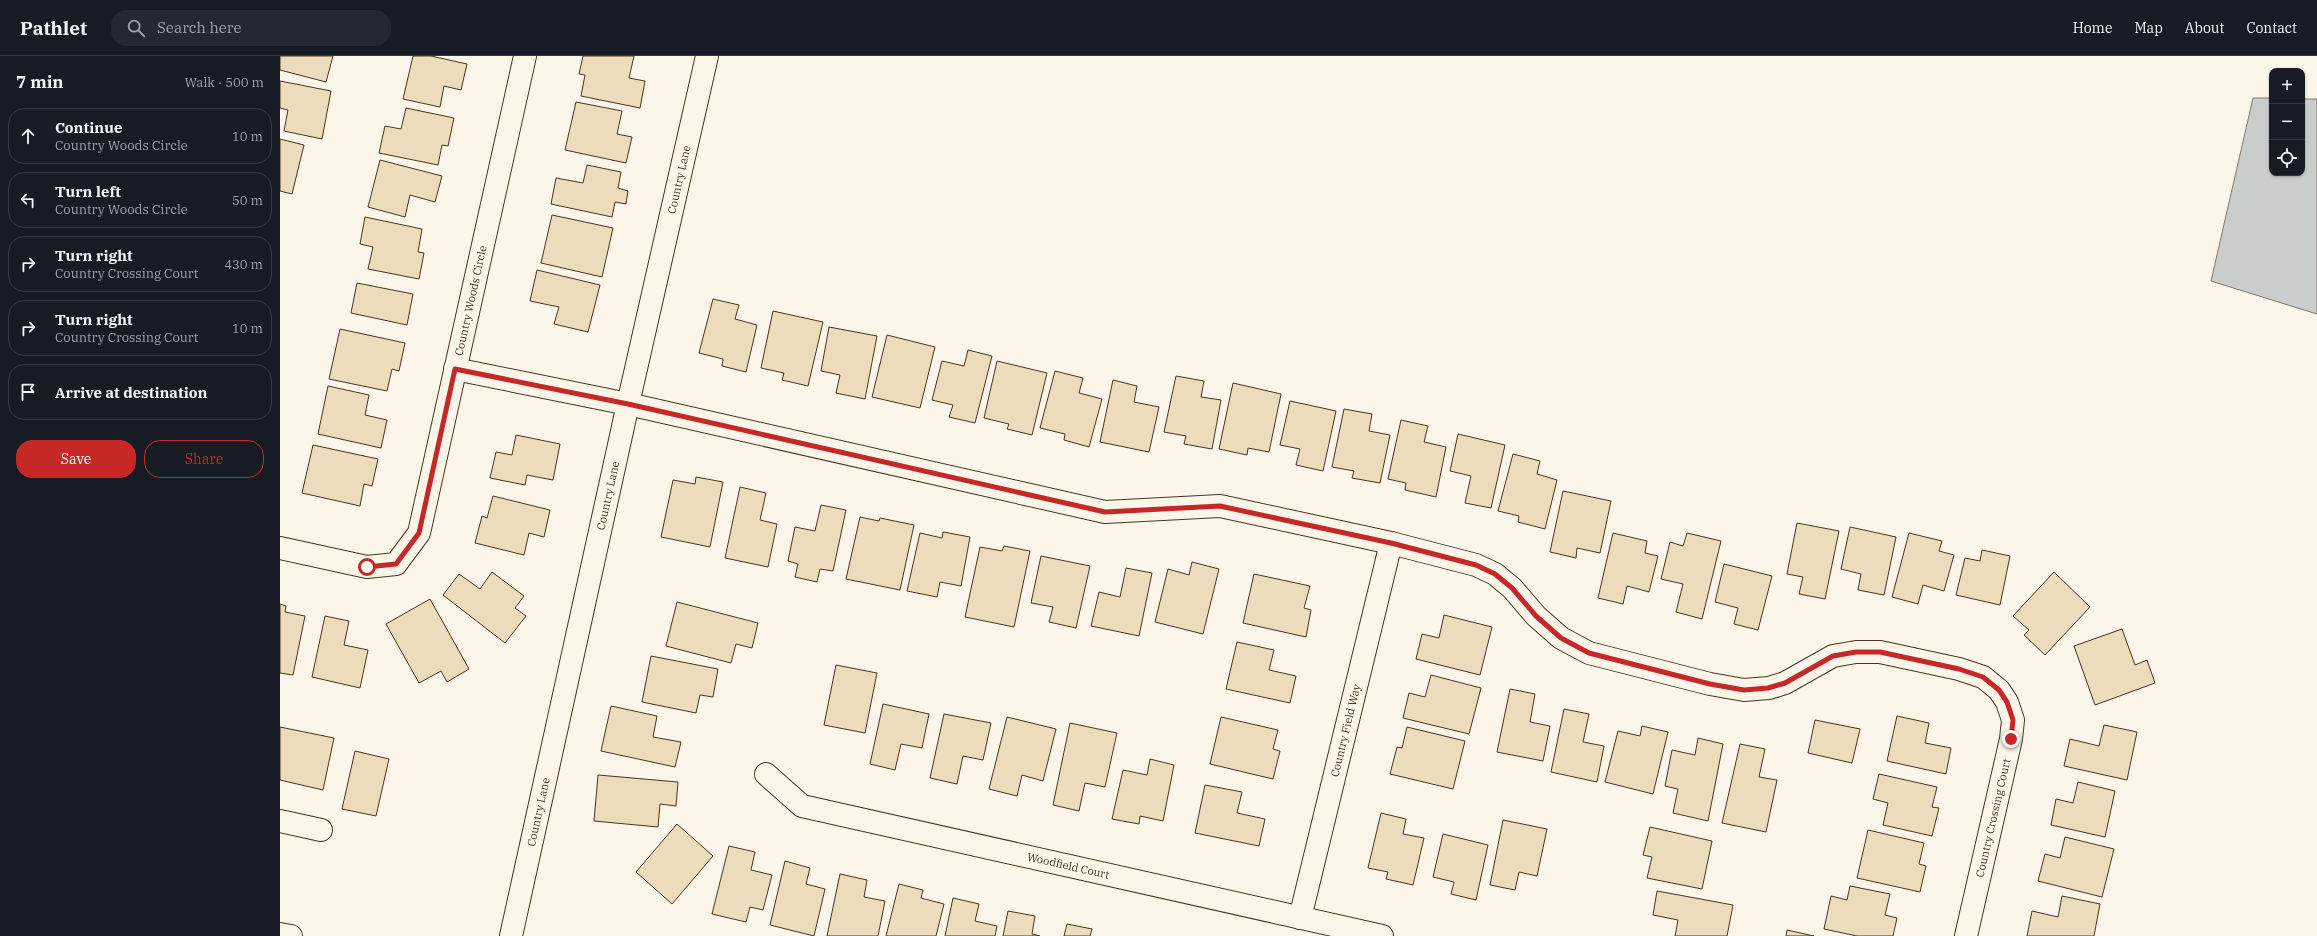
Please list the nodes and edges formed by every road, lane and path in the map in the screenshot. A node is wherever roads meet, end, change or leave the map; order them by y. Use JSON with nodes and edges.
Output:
{"nodes":[{"id":1,"x":525,"y":56,"type":"edge"},
{"id":2,"x":707,"y":56,"type":"edge"},
{"id":3,"x":455,"y":369,"type":"junction"},
{"id":4,"x":628,"y":404,"type":"junction"},
{"id":5,"x":1391,"y":543,"type":"junction"},
{"id":6,"x":280,"y":548,"type":"edge"},
{"id":7,"x":766,"y":774,"type":"dead end"},
{"id":8,"x":280,"y":821,"type":"edge"},
{"id":9,"x":321,"y":830,"type":"dead end"},
{"id":10,"x":1300,"y":918,"type":"junction"},
{"id":11,"x":280,"y":934,"type":"edge"},
{"id":12,"x":291,"y":936,"type":"edge"},
{"id":13,"x":511,"y":936,"type":"edge"},
{"id":14,"x":1382,"y":936,"type":"edge"},
{"id":15,"x":1966,"y":936,"type":"edge"}],
"edges":[{"from":1,"to":3,"type":"street","name":"Country Woods Circle"},
{"from":2,"to":4,"type":"street","name":"Country Lane"},
{"from":3,"to":4,"type":"street","name":"Country Crossing Court"},
{"from":3,"to":6,"type":"street","name":"Country Woods Circle"},
{"from":4,"to":5,"type":"street","name":"Country Crossing Court"},
{"from":4,"to":13,"type":"street","name":"Country Lane"},
{"from":5,"to":10,"type":"street","name":"Country Field Way"},
{"from":5,"to":15,"type":"street","name":"Country Crossing Court"},
{"from":7,"to":10,"type":"street","name":"Woodfield Court"},
{"from":8,"to":9,"type":"street"},
{"from":10,"to":14,"type":"street","name":"Woodfield Court"},
{"from":11,"to":12,"type":"street"}]}
